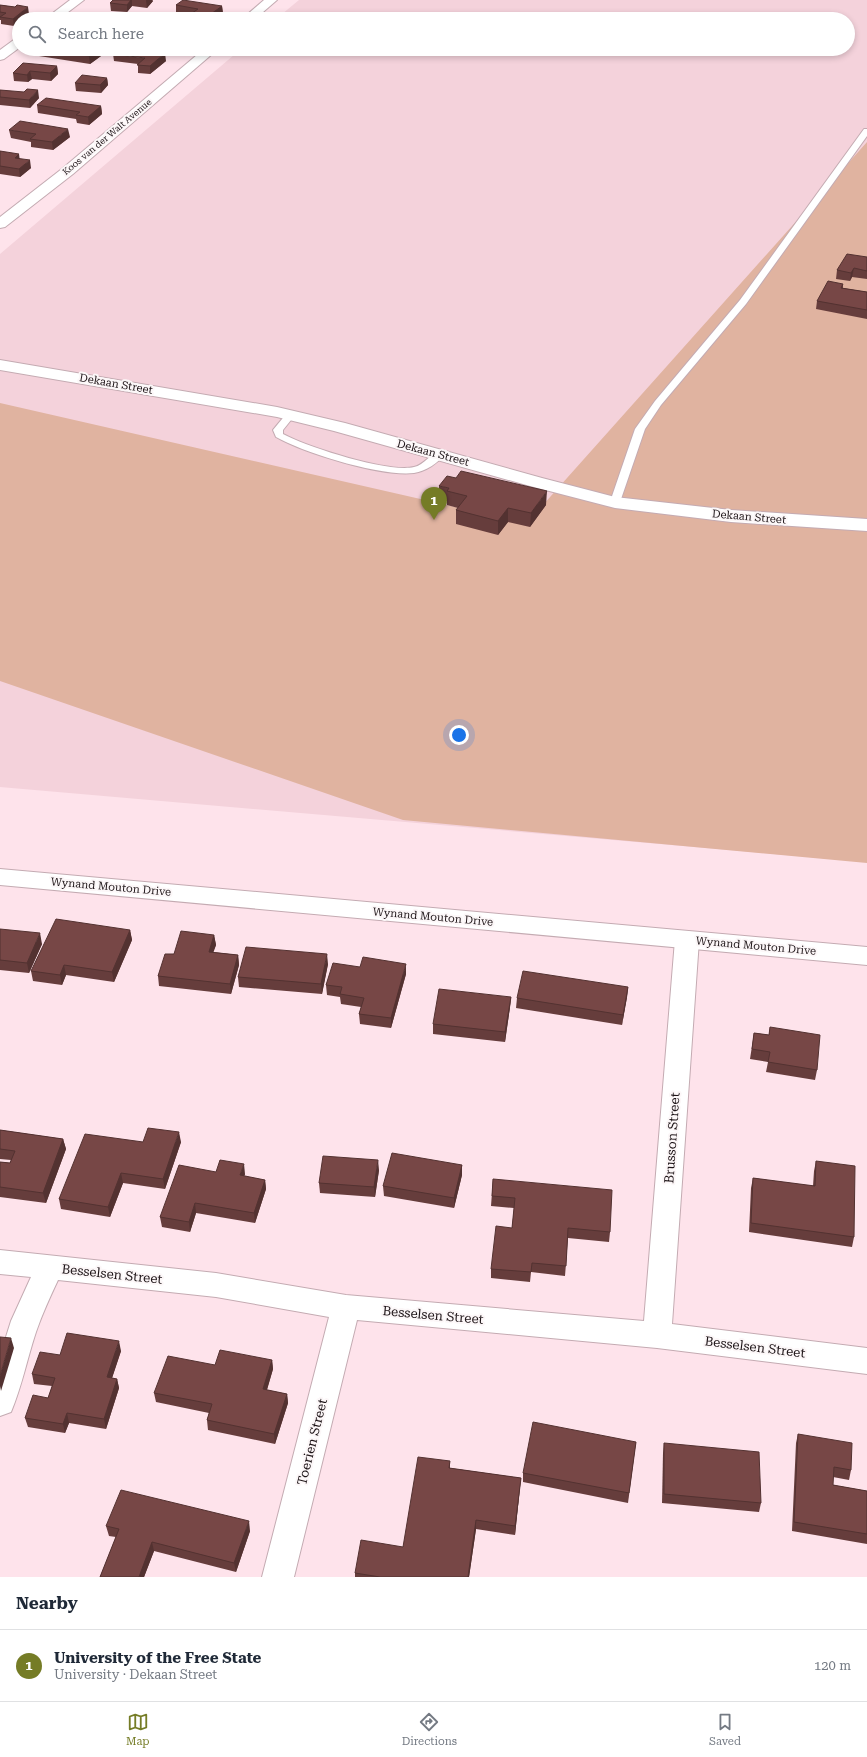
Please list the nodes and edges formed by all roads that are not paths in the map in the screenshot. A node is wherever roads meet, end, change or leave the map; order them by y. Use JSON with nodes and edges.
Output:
{"nodes":[{"id":1,"x":78,"y":0,"type":"edge"},
{"id":2,"x":252,"y":1,"type":"dead end"},
{"id":3,"x":269,"y":2,"type":"edge"},
{"id":4,"x":61,"y":12,"type":"edge"},
{"id":5,"x":257,"y":12,"type":"edge"},
{"id":6,"x":0,"y":38,"type":"edge"},
{"id":7,"x":12,"y":41,"type":"edge"},
{"id":8,"x":12,"y":47,"type":"edge"},
{"id":9,"x":0,"y":56,"type":"edge"},
{"id":10,"x":204,"y":56,"type":"edge"},
{"id":11,"x":867,"y":131,"type":"edge"},
{"id":12,"x":0,"y":224,"type":"edge"},
{"id":13,"x":0,"y":365,"type":"edge"},
{"id":14,"x":290,"y":415,"type":"junction"},
{"id":15,"x":440,"y":454,"type":"junction"},
{"id":16,"x":615,"y":502,"type":"junction"},
{"id":17,"x":867,"y":525,"type":"edge"},
{"id":18,"x":0,"y":877,"type":"edge"},
{"id":19,"x":687,"y":940,"type":"junction"},
{"id":20,"x":867,"y":956,"type":"edge"},
{"id":21,"x":0,"y":1262,"type":"edge"},
{"id":22,"x":50,"y":1267,"type":"junction"},
{"id":23,"x":346,"y":1307,"type":"junction"},
{"id":24,"x":657,"y":1335,"type":"junction"},
{"id":25,"x":867,"y":1361,"type":"edge"},
{"id":26,"x":0,"y":1402,"type":"edge"},
{"id":27,"x":278,"y":1577,"type":"edge"}],
"edges":[{"from":1,"to":4,"type":"street"},
{"from":2,"to":3,"type":"street"},
{"from":3,"to":5,"type":"street"},
{"from":6,"to":7,"type":"street"},
{"from":8,"to":9,"type":"street"},
{"from":10,"to":12,"type":"street","name":"Koos van der Walt Avenue"},
{"from":11,"to":16,"type":"lane"},
{"from":13,"to":14,"type":"street","name":"Dekaan Street"},
{"from":14,"to":15,"type":"street","name":"Dekaan Street"},
{"from":14,"to":15,"type":"lane"},
{"from":15,"to":16,"type":"street","name":"Dekaan Street"},
{"from":16,"to":17,"type":"street","name":"Dekaan Street"},
{"from":18,"to":19,"type":"street","name":"Wynand Mouton Drive"},
{"from":19,"to":20,"type":"street","name":"Wynand Mouton Drive"},
{"from":19,"to":24,"type":"street","name":"Brusson Street"},
{"from":21,"to":22,"type":"street","name":"Besselsen Street"},
{"from":22,"to":23,"type":"street","name":"Besselsen Street"},
{"from":22,"to":26,"type":"street"},
{"from":23,"to":24,"type":"street","name":"Besselsen Street"},
{"from":23,"to":27,"type":"street","name":"Toerien Street"},
{"from":24,"to":25,"type":"street","name":"Besselsen Street"}]}
